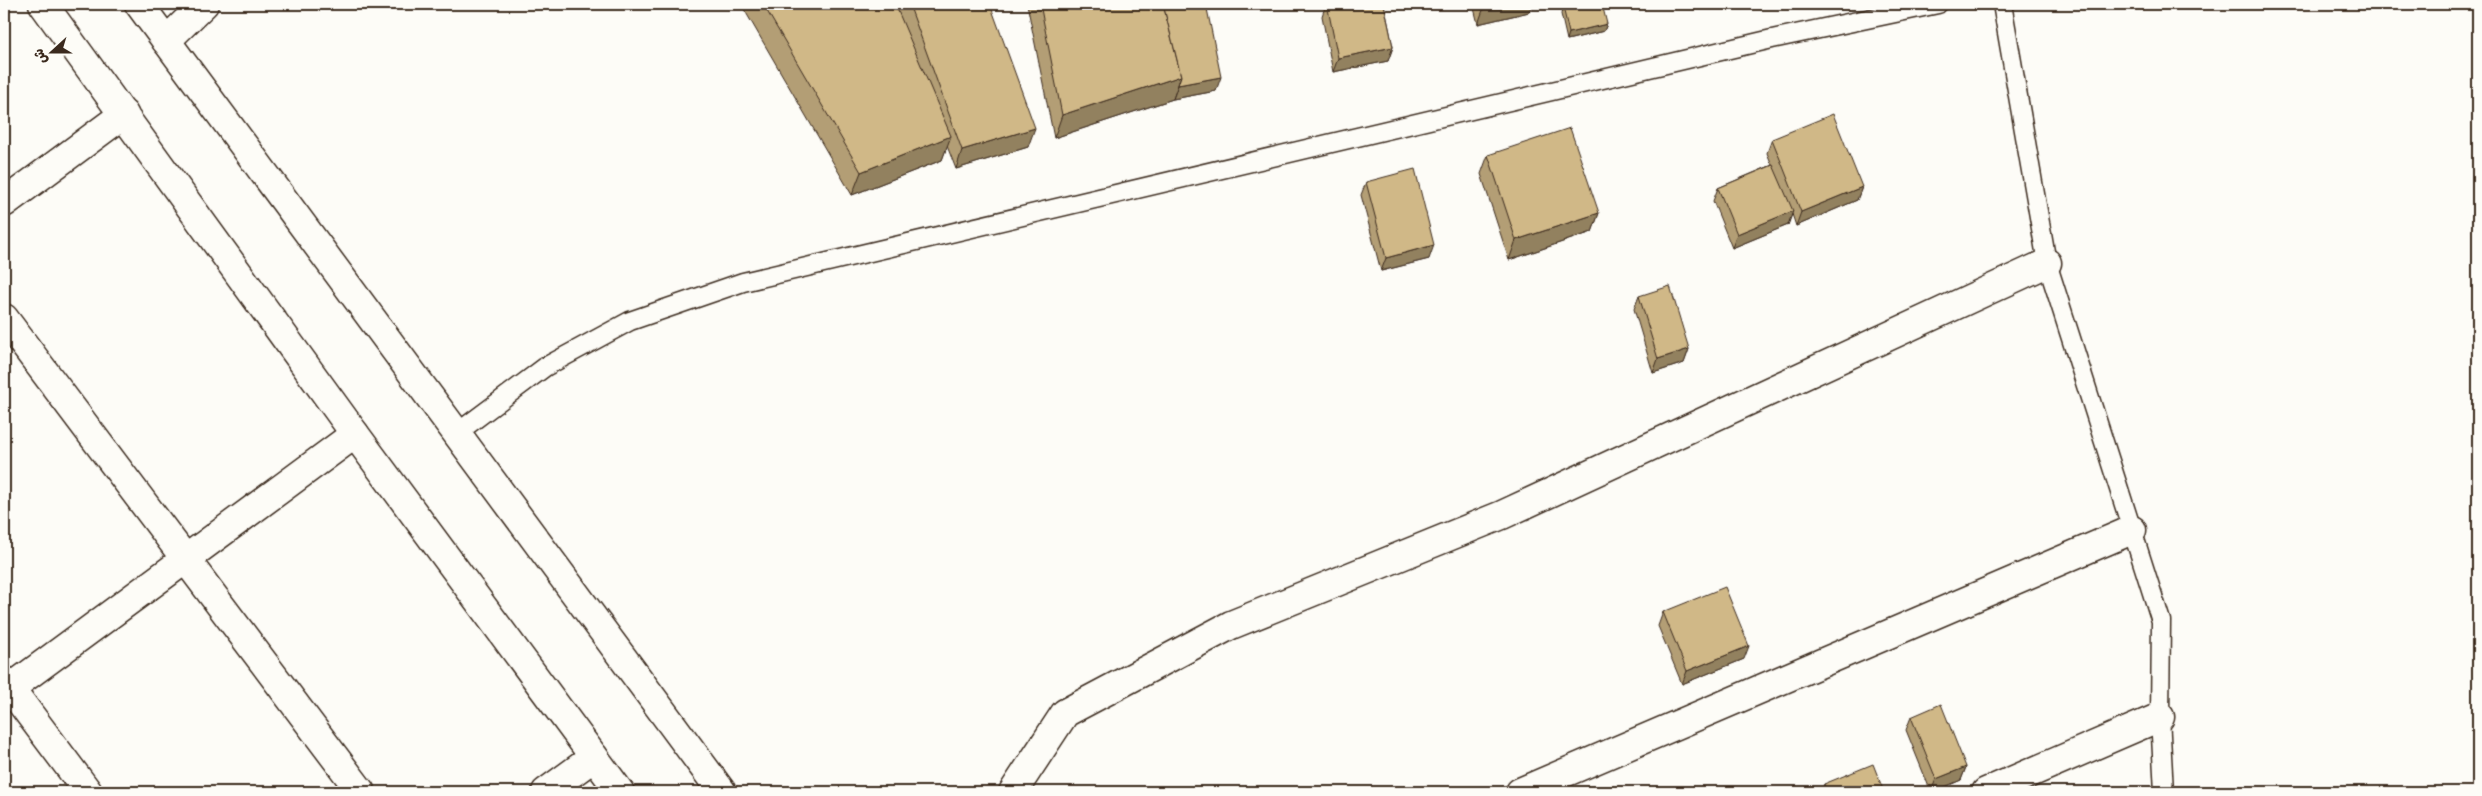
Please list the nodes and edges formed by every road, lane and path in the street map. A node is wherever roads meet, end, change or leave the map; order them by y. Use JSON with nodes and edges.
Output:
{"nodes":[{"id":1,"x":43,"y":4,"type":"edge"},
{"id":2,"x":139,"y":4,"type":"edge"},
{"id":3,"x":204,"y":4,"type":"edge"},
{"id":4,"x":1938,"y":4,"type":"edge"},
{"id":5,"x":2002,"y":4,"type":"edge"},
{"id":6,"x":166,"y":40,"type":"junction"},
{"id":7,"x":124,"y":114,"type":"junction"},
{"id":8,"x":4,"y":203,"type":"edge"},
{"id":9,"x":2047,"y":263,"type":"junction"},
{"id":10,"x":4,"y":318,"type":"edge"},
{"id":11,"x":457,"y":433,"type":"junction"},
{"id":12,"x":355,"y":434,"type":"junction"},
{"id":13,"x":2132,"y":530,"type":"junction"},
{"id":14,"x":184,"y":558,"type":"junction"},
{"id":15,"x":6,"y":687,"type":"edge"},
{"id":16,"x":2160,"y":717,"type":"junction"},
{"id":17,"x":594,"y":758,"type":"junction"},
{"id":18,"x":88,"y":792,"type":"edge"},
{"id":19,"x":361,"y":792,"type":"edge"},
{"id":20,"x":546,"y":792,"type":"edge"},
{"id":21,"x":620,"y":792,"type":"edge"},
{"id":22,"x":722,"y":792,"type":"edge"},
{"id":23,"x":1013,"y":792,"type":"edge"},
{"id":24,"x":1520,"y":792,"type":"edge"},
{"id":25,"x":1986,"y":792,"type":"edge"},
{"id":26,"x":2164,"y":792,"type":"edge"}],
"edges":[{"from":1,"to":7,"type":"street"},
{"from":2,"to":6,"type":"street"},
{"from":3,"to":6,"type":"street"},
{"from":4,"to":11,"type":"lane"},
{"from":5,"to":9,"type":"lane"},
{"from":6,"to":11,"type":"street"},
{"from":7,"to":8,"type":"street"},
{"from":7,"to":12,"type":"street"},
{"from":9,"to":13,"type":"lane"},
{"from":9,"to":23,"type":"street"},
{"from":10,"to":14,"type":"street"},
{"from":11,"to":22,"type":"street"},
{"from":12,"to":14,"type":"street"},
{"from":12,"to":17,"type":"street"},
{"from":13,"to":16,"type":"lane"},
{"from":13,"to":24,"type":"street"},
{"from":14,"to":15,"type":"street"},
{"from":14,"to":19,"type":"street"},
{"from":15,"to":18,"type":"street"},
{"from":16,"to":25,"type":"street"},
{"from":16,"to":26,"type":"lane"},
{"from":17,"to":20,"type":"street"},
{"from":17,"to":21,"type":"street"}]}
